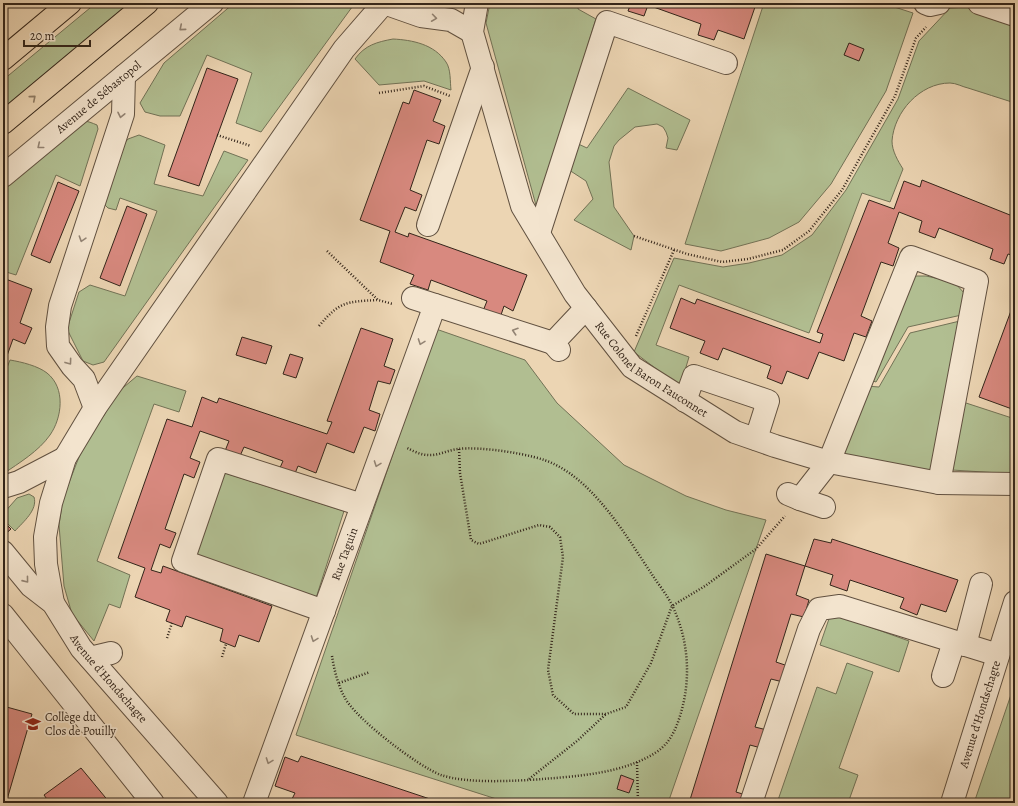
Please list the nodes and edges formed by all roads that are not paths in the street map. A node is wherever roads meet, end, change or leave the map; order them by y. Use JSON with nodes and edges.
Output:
{"nodes":[{"id":1,"x":70,"y":3,"type":"edge"},
{"id":2,"x":147,"y":3,"type":"edge"},
{"id":3,"x":212,"y":3,"type":"edge"},
{"id":4,"x":384,"y":3,"type":"edge"},
{"id":5,"x":477,"y":3,"type":"edge"},
{"id":6,"x":979,"y":3,"type":"edge"},
{"id":7,"x":1015,"y":15,"type":"edge"},
{"id":8,"x":472,"y":32,"type":"junction"},
{"id":9,"x":3,"y":59,"type":"edge"},
{"id":10,"x":726,"y":63,"type":"dead end"},
{"id":11,"x":483,"y":67,"type":"junction"},
{"id":12,"x":124,"y":76,"type":"junction"},
{"id":13,"x":3,"y":123,"type":"edge"},
{"id":14,"x":3,"y":176,"type":"edge"},
{"id":15,"x":428,"y":225,"type":"dead end"},
{"id":16,"x":539,"y":233,"type":"junction"},
{"id":17,"x":413,"y":298,"type":"road end"},
{"id":18,"x":435,"y":305,"type":"junction"},
{"id":19,"x":586,"y":308,"type":"junction"},
{"id":20,"x":685,"y":401,"type":"junction"},
{"id":21,"x":95,"y":408,"type":"junction"},
{"id":22,"x":756,"y":439,"type":"junction"},
{"id":23,"x":65,"y":458,"type":"junction"},
{"id":24,"x":829,"y":462,"type":"junction"},
{"id":25,"x":939,"y":483,"type":"junction"},
{"id":26,"x":1015,"y":484,"type":"edge"},
{"id":27,"x":3,"y":487,"type":"edge"},
{"id":28,"x":362,"y":505,"type":"junction"},
{"id":29,"x":824,"y":507,"type":"dead end"},
{"id":30,"x":3,"y":552,"type":"edge"},
{"id":31,"x":981,"y":584,"type":"dead end"},
{"id":32,"x":1015,"y":602,"type":"edge"},
{"id":33,"x":53,"y":603,"type":"junction"},
{"id":34,"x":324,"y":611,"type":"junction"},
{"id":35,"x":3,"y":615,"type":"edge"},
{"id":36,"x":960,"y":644,"type":"junction"},
{"id":37,"x":111,"y":653,"type":"dead end"},
{"id":38,"x":998,"y":655,"type":"junction"},
{"id":39,"x":90,"y":658,"type":"junction"},
{"id":40,"x":943,"y":676,"type":"dead end"},
{"id":41,"x":153,"y":803,"type":"edge"},
{"id":42,"x":217,"y":803,"type":"edge"},
{"id":43,"x":254,"y":803,"type":"edge"},
{"id":44,"x":751,"y":803,"type":"edge"},
{"id":45,"x":952,"y":803,"type":"edge"}],
"edges":[{"from":1,"to":9,"type":"main road"},
{"from":13,"to":2,"type":"main road","one_way":true},
{"from":3,"to":12,"type":"street","name":"Avenue de Sébastopol","one_way":true},
{"from":4,"to":8,"type":"street","one_way":true},
{"from":4,"to":21,"type":"street"},
{"from":5,"to":8,"type":"street"},
{"from":6,"to":7,"type":"street"},
{"from":8,"to":11,"type":"street","name":"Rue Colonel Baron Fauconnet"},
{"from":10,"to":16,"type":"street"},
{"from":11,"to":15,"type":"street"},
{"from":11,"to":16,"type":"street","name":"Rue Colonel Baron Fauconnet"},
{"from":12,"to":14,"type":"street","name":"Avenue de Sébastopol","one_way":true},
{"from":12,"to":21,"type":"street","one_way":true},
{"from":16,"to":19,"type":"street","name":"Rue Colonel Baron Fauconnet"},
{"from":17,"to":18,"type":"street"},
{"from":19,"to":18,"type":"street","one_way":true},
{"from":18,"to":28,"type":"street","name":"Rue Taguin","one_way":true},
{"from":19,"to":20,"type":"street","name":"Rue Colonel Baron Fauconnet"},
{"from":20,"to":22,"type":"street","name":"Rue Colonel Baron Fauconnet"},
{"from":20,"to":22,"type":"street"},
{"from":21,"to":23,"type":"street"},
{"from":22,"to":24,"type":"street","name":"Rue Colonel Baron Fauconnet"},
{"from":23,"to":27,"type":"street"},
{"from":23,"to":33,"type":"street"},
{"from":24,"to":25,"type":"street","name":"Rue Colonel Baron Fauconnet"},
{"from":24,"to":25,"type":"street"},
{"from":24,"to":29,"type":"street"},
{"from":25,"to":26,"type":"street","name":"Rue Colonel Baron Fauconnet"},
{"from":28,"to":34,"type":"street","name":"Rue Taguin"},
{"from":28,"to":34,"type":"street"},
{"from":30,"to":33,"type":"street","name":"Avenue d'Hondschagte","one_way":true},
{"from":31,"to":36,"type":"street"},
{"from":32,"to":38,"type":"street","name":"Avenue d'Hondschagte"},
{"from":33,"to":39,"type":"street","name":"Avenue d'Hondschagte"},
{"from":34,"to":43,"type":"street","name":"Rue Taguin","one_way":true},
{"from":35,"to":41,"type":"street"},
{"from":36,"to":38,"type":"street"},
{"from":36,"to":40,"type":"street"},
{"from":36,"to":44,"type":"street"},
{"from":37,"to":39,"type":"street"},
{"from":38,"to":45,"type":"street","name":"Avenue d'Hondschagte"},
{"from":39,"to":42,"type":"street","name":"Avenue d'Hondschagte"}]}
